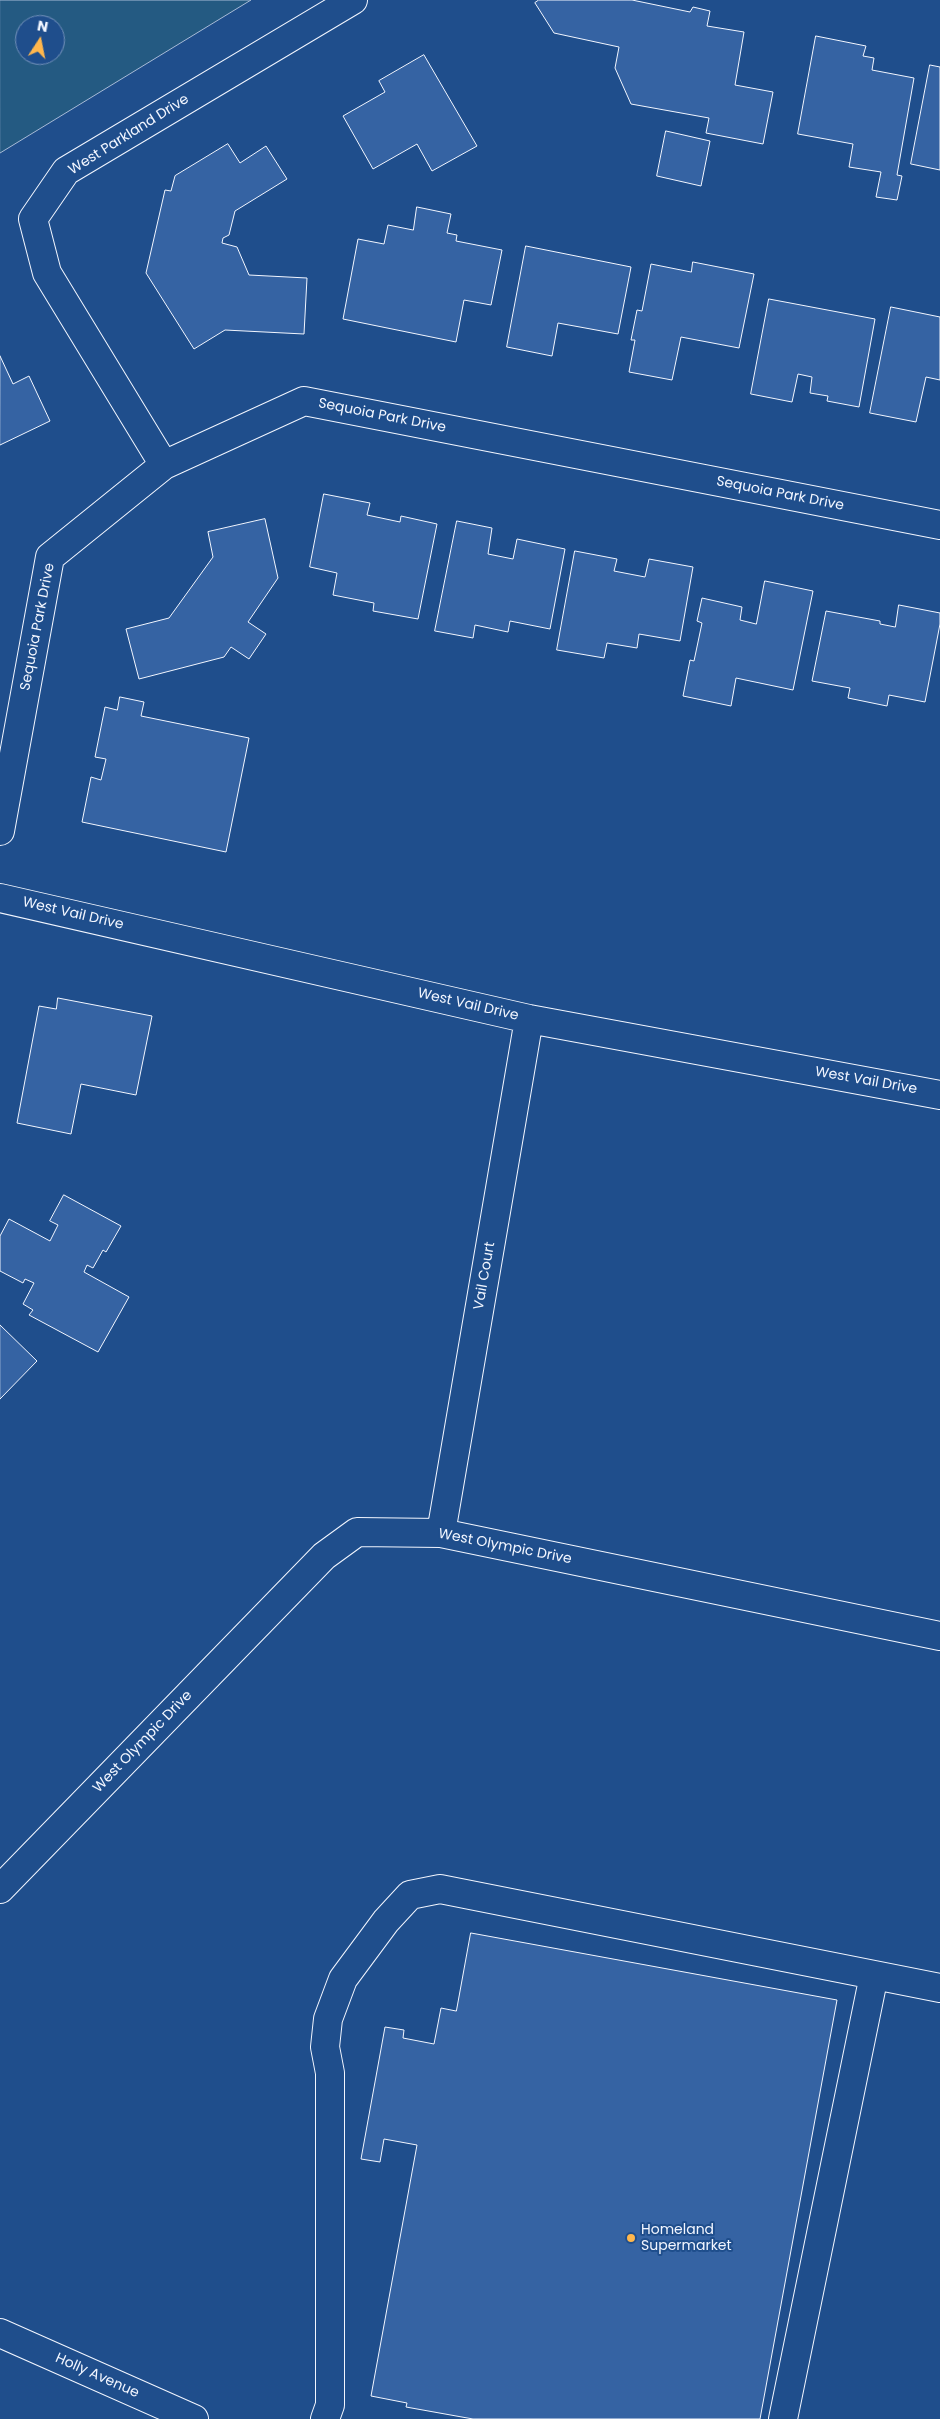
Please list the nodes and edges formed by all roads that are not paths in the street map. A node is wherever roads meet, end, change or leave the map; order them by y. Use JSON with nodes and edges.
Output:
{"nodes":[{"id":1,"x":352,"y":0,"type":"edge"},
{"id":2,"x":164,"y":465,"type":"junction"},
{"id":3,"x":940,"y":526,"type":"edge"},
{"id":4,"x":0,"y":831,"type":"edge"},
{"id":5,"x":0,"y":898,"type":"edge"},
{"id":6,"x":529,"y":1019,"type":"junction"},
{"id":7,"x":940,"y":1095,"type":"edge"},
{"id":8,"x":441,"y":1532,"type":"junction"},
{"id":9,"x":940,"y":1636,"type":"edge"},
{"id":10,"x":0,"y":1889,"type":"edge"},
{"id":11,"x":874,"y":1975,"type":"junction"},
{"id":12,"x":940,"y":1988,"type":"edge"},
{"id":13,"x":0,"y":2333,"type":"edge"},
{"id":14,"x":194,"y":2419,"type":"edge"},
{"id":15,"x":325,"y":2419,"type":"edge"},
{"id":16,"x":783,"y":2419,"type":"edge"}],
"edges":[{"from":1,"to":2,"type":"street","name":"West Parkland Drive"},
{"from":2,"to":3,"type":"street","name":"Sequoia Park Drive"},
{"from":2,"to":4,"type":"street","name":"Sequoia Park Drive"},
{"from":5,"to":6,"type":"street","name":"West Vail Drive"},
{"from":6,"to":7,"type":"street","name":"West Vail Drive"},
{"from":6,"to":8,"type":"street","name":"Vail Court"},
{"from":8,"to":9,"type":"street","name":"West Olympic Drive"},
{"from":8,"to":10,"type":"street","name":"West Olympic Drive"},
{"from":11,"to":12,"type":"street"},
{"from":11,"to":15,"type":"street"},
{"from":11,"to":16,"type":"street"},
{"from":13,"to":14,"type":"street","name":"Holly Avenue"}]}
